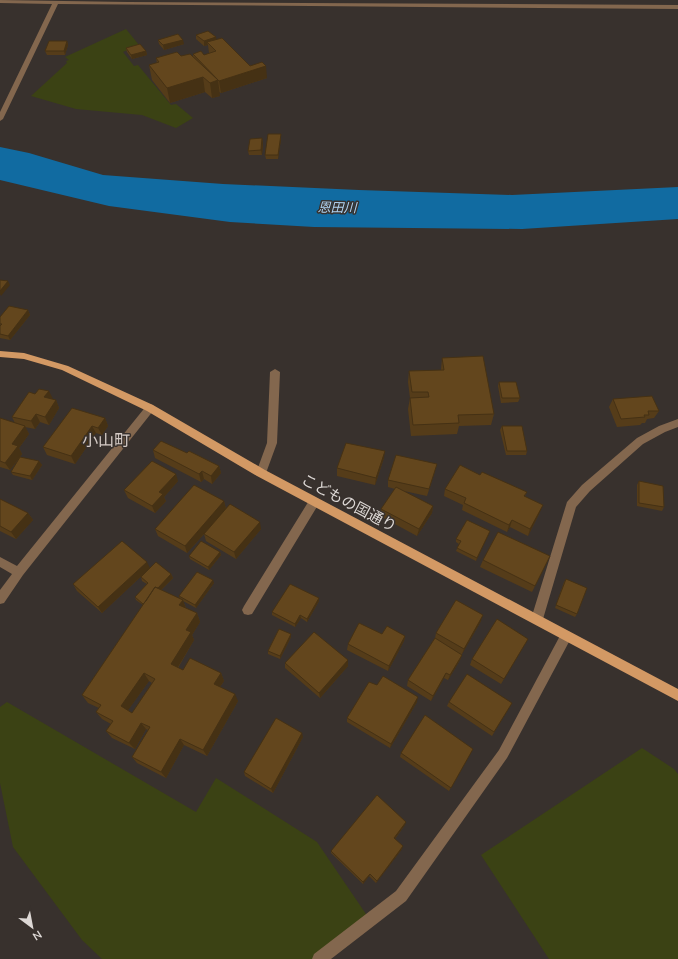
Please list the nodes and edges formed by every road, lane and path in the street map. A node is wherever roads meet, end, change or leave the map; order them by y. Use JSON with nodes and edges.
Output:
{"nodes":[{"id":1,"x":0,"y":1,"type":"edge"},
{"id":2,"x":57,"y":2,"type":"edge"},
{"id":3,"x":678,"y":7,"type":"edge"},
{"id":4,"x":0,"y":119,"type":"edge"},
{"id":5,"x":0,"y":354,"type":"edge"},
{"id":6,"x":275,"y":372,"type":"dead end"},
{"id":7,"x":150,"y":408,"type":"junction"},
{"id":8,"x":678,"y":423,"type":"edge"},
{"id":9,"x":261,"y":474,"type":"junction"},
{"id":10,"x":314,"y":502,"type":"junction"},
{"id":11,"x":0,"y":562,"type":"edge"},
{"id":12,"x":19,"y":572,"type":"junction"},
{"id":13,"x":0,"y":599,"type":"edge"},
{"id":14,"x":248,"y":610,"type":"dead end"},
{"id":15,"x":537,"y":619,"type":"junction"},
{"id":16,"x":566,"y":636,"type":"junction"},
{"id":17,"x":678,"y":695,"type":"edge"},
{"id":18,"x":319,"y":959,"type":"edge"}],
"edges":[{"from":1,"to":2,"type":"street"},
{"from":2,"to":3,"type":"street"},
{"from":2,"to":4,"type":"street"},
{"from":5,"to":7,"type":"main road","name":"こどもの国通り"},
{"from":6,"to":9,"type":"street"},
{"from":7,"to":9,"type":"main road","name":"こどもの国通り"},
{"from":7,"to":12,"type":"street"},
{"from":8,"to":15,"type":"street"},
{"from":9,"to":10,"type":"main road","name":"こどもの国通り"},
{"from":10,"to":14,"type":"street"},
{"from":10,"to":15,"type":"main road","name":"こどもの国通り"},
{"from":11,"to":12,"type":"street"},
{"from":12,"to":13,"type":"street"},
{"from":15,"to":16,"type":"main road","name":"こどもの国通り"},
{"from":16,"to":17,"type":"main road","name":"こどもの国通り"},
{"from":16,"to":18,"type":"street"}]}
